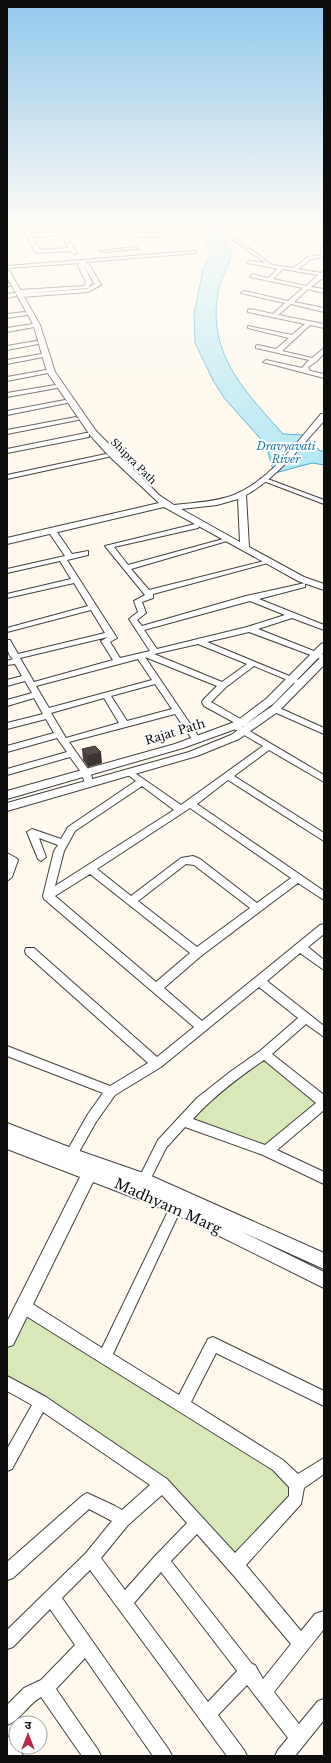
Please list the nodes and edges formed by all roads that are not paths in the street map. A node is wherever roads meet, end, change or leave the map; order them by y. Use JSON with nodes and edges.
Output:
{"nodes":[{"id":1,"x":22,"y":308,"type":"edge"},
{"id":2,"x":23,"y":308,"type":"edge"},
{"id":3,"x":282,"y":308,"type":"edge"},
{"id":4,"x":250,"y":311,"type":"dead end"},
{"id":5,"x":25,"y":314,"type":"junction"},
{"id":6,"x":7,"y":316,"type":"edge"},
{"id":7,"x":274,"y":316,"type":"junction"},
{"id":8,"x":309,"y":323,"type":"junction"},
{"id":9,"x":34,"y":326,"type":"junction"},
{"id":10,"x":324,"y":326,"type":"edge"},
{"id":11,"x":250,"y":327,"type":"dead end"},
{"id":12,"x":7,"y":330,"type":"edge"},
{"id":13,"x":294,"y":337,"type":"junction"},
{"id":14,"x":36,"y":343,"type":"junction"},
{"id":15,"x":258,"y":347,"type":"dead end"},
{"id":16,"x":7,"y":348,"type":"edge"},
{"id":17,"x":324,"y":350,"type":"edge"},
{"id":18,"x":278,"y":351,"type":"junction"},
{"id":19,"x":41,"y":356,"type":"junction"},
{"id":20,"x":315,"y":360,"type":"junction"},
{"id":21,"x":7,"y":362,"type":"edge"},
{"id":22,"x":266,"y":362,"type":"dead end"},
{"id":23,"x":307,"y":371,"type":"junction"},
{"id":24,"x":46,"y":372,"type":"junction"},
{"id":25,"x":324,"y":376,"type":"edge"},
{"id":26,"x":7,"y":379,"type":"edge"},
{"id":27,"x":55,"y":387,"type":"junction"},
{"id":28,"x":7,"y":395,"type":"edge"},
{"id":29,"x":65,"y":402,"type":"junction"},
{"id":30,"x":7,"y":413,"type":"edge"},
{"id":31,"x":324,"y":416,"type":"edge"},
{"id":32,"x":76,"y":419,"type":"junction"},
{"id":33,"x":7,"y":432,"type":"edge"},
{"id":34,"x":86,"y":435,"type":"junction"},
{"id":35,"x":7,"y":452,"type":"edge"},
{"id":36,"x":106,"y":456,"type":"junction"},
{"id":37,"x":7,"y":477,"type":"edge"},
{"id":38,"x":265,"y":477,"type":"junction"},
{"id":39,"x":242,"y":494,"type":"junction"},
{"id":40,"x":324,"y":502,"type":"edge"},
{"id":41,"x":165,"y":506,"type":"junction"},
{"id":42,"x":195,"y":526,"type":"junction"},
{"id":43,"x":52,"y":530,"type":"junction"},
{"id":44,"x":7,"y":541,"type":"edge"},
{"id":45,"x":223,"y":541,"type":"junction"},
{"id":46,"x":245,"y":548,"type":"junction"},
{"id":47,"x":85,"y":553,"type":"dead end"},
{"id":48,"x":66,"y":558,"type":"junction"},
{"id":49,"x":264,"y":563,"type":"junction"},
{"id":50,"x":127,"y":568,"type":"junction"},
{"id":51,"x":7,"y":571,"type":"edge"},
{"id":52,"x":76,"y":580,"type":"junction"},
{"id":53,"x":302,"y":585,"type":"junction"},
{"id":54,"x":324,"y":587,"type":"edge"},
{"id":55,"x":148,"y":593,"type":"junction"},
{"id":56,"x":324,"y":593,"type":"edge"},
{"id":57,"x":7,"y":596,"type":"edge"},
{"id":58,"x":249,"y":598,"type":"junction"},
{"id":59,"x":92,"y":606,"type":"junction"},
{"id":60,"x":292,"y":615,"type":"junction"},
{"id":61,"x":324,"y":628,"type":"edge"},
{"id":62,"x":139,"y":629,"type":"junction"},
{"id":63,"x":250,"y":629,"type":"junction"},
{"id":64,"x":7,"y":630,"type":"edge"},
{"id":65,"x":110,"y":634,"type":"junction"},
{"id":66,"x":200,"y":642,"type":"junction"},
{"id":67,"x":7,"y":643,"type":"edge"},
{"id":68,"x":324,"y":646,"type":"edge"},
{"id":69,"x":147,"y":654,"type":"junction"},
{"id":70,"x":321,"y":657,"type":"edge"},
{"id":71,"x":16,"y":659,"type":"junction"},
{"id":72,"x":118,"y":661,"type":"junction"},
{"id":73,"x":7,"y":663,"type":"edge"},
{"id":74,"x":253,"y":663,"type":"junction"},
{"id":75,"x":296,"y":680,"type":"junction"},
{"id":76,"x":29,"y":681,"type":"junction"},
{"id":77,"x":158,"y":682,"type":"junction"},
{"id":78,"x":7,"y":683,"type":"edge"},
{"id":79,"x":223,"y":685,"type":"junction"},
{"id":80,"x":106,"y":695,"type":"junction"},
{"id":81,"x":36,"y":696,"type":"junction"},
{"id":82,"x":7,"y":704,"type":"edge"},
{"id":83,"x":275,"y":709,"type":"junction"},
{"id":84,"x":178,"y":710,"type":"junction"},
{"id":85,"x":48,"y":713,"type":"junction"},
{"id":86,"x":125,"y":725,"type":"junction"},
{"id":87,"x":7,"y":726,"type":"edge"},
{"id":88,"x":240,"y":727,"type":"junction"},
{"id":89,"x":323,"y":730,"type":"edge"},
{"id":90,"x":62,"y":737,"type":"junction"},
{"id":91,"x":197,"y":740,"type":"junction"},
{"id":92,"x":269,"y":746,"type":"junction"},
{"id":93,"x":7,"y":749,"type":"edge"},
{"id":94,"x":74,"y":754,"type":"junction"},
{"id":95,"x":7,"y":772,"type":"edge"},
{"id":96,"x":85,"y":772,"type":"junction"},
{"id":97,"x":129,"y":772,"type":"junction"},
{"id":98,"x":228,"y":776,"type":"junction"},
{"id":99,"x":324,"y":779,"type":"edge"},
{"id":100,"x":140,"y":782,"type":"junction"},
{"id":101,"x":89,"y":784,"type":"junction"},
{"id":102,"x":7,"y":795,"type":"edge"},
{"id":103,"x":190,"y":804,"type":"junction"},
{"id":104,"x":7,"y":807,"type":"edge"},
{"id":105,"x":182,"y":810,"type":"junction"},
{"id":106,"x":324,"y":838,"type":"edge"},
{"id":107,"x":63,"y":843,"type":"junction"},
{"id":108,"x":7,"y":857,"type":"edge"},
{"id":109,"x":41,"y":857,"type":"dead end"},
{"id":110,"x":89,"y":868,"type":"junction"},
{"id":111,"x":7,"y":877,"type":"edge"},
{"id":112,"x":298,"y":878,"type":"junction"},
{"id":113,"x":48,"y":896,"type":"junction"},
{"id":114,"x":324,"y":896,"type":"edge"},
{"id":115,"x":130,"y":901,"type":"junction"},
{"id":116,"x":257,"y":908,"type":"junction"},
{"id":117,"x":324,"y":928,"type":"edge"},
{"id":118,"x":301,"y":948,"type":"junction"},
{"id":119,"x":30,"y":951,"type":"dead end"},
{"id":120,"x":197,"y":953,"type":"junction"},
{"id":121,"x":324,"y":966,"type":"edge"},
{"id":122,"x":259,"y":981,"type":"junction"},
{"id":123,"x":156,"y":988,"type":"junction"},
{"id":124,"x":306,"y":1017,"type":"junction"},
{"id":125,"x":202,"y":1026,"type":"junction"},
{"id":126,"x":324,"y":1032,"type":"edge"},
{"id":127,"x":7,"y":1052,"type":"edge"},
{"id":128,"x":264,"y":1054,"type":"junction"},
{"id":129,"x":157,"y":1064,"type":"junction"},
{"id":130,"x":111,"y":1091,"type":"junction"},
{"id":131,"x":324,"y":1103,"type":"edge"},
{"id":132,"x":183,"y":1121,"type":"junction"},
{"id":133,"x":7,"y":1129,"type":"edge"},
{"id":134,"x":7,"y":1142,"type":"edge"},
{"id":135,"x":267,"y":1151,"type":"junction"},
{"id":136,"x":71,"y":1155,"type":"junction"},
{"id":137,"x":90,"y":1173,"type":"junction"},
{"id":138,"x":324,"y":1178,"type":"edge"},
{"id":139,"x":144,"y":1180,"type":"junction"},
{"id":140,"x":176,"y":1206,"type":"junction"},
{"id":141,"x":324,"y":1261,"type":"edge"},
{"id":142,"x":324,"y":1280,"type":"edge"},
{"id":143,"x":23,"y":1306,"type":"junction"},
{"id":144,"x":7,"y":1339,"type":"edge"},
{"id":145,"x":105,"y":1357,"type":"junction"},
{"id":146,"x":7,"y":1383,"type":"edge"},
{"id":147,"x":324,"y":1399,"type":"edge"},
{"id":148,"x":41,"y":1402,"type":"junction"},
{"id":149,"x":182,"y":1405,"type":"junction"},
{"id":150,"x":7,"y":1464,"type":"edge"},
{"id":151,"x":324,"y":1466,"type":"edge"},
{"id":152,"x":162,"y":1484,"type":"junction"},
{"id":153,"x":297,"y":1484,"type":"junction"},
{"id":154,"x":123,"y":1520,"type":"junction"},
{"id":155,"x":197,"y":1524,"type":"junction"},
{"id":156,"x":90,"y":1558,"type":"junction"},
{"id":157,"x":162,"y":1560,"type":"junction"},
{"id":158,"x":235,"y":1565,"type":"junction"},
{"id":159,"x":7,"y":1572,"type":"edge"},
{"id":160,"x":52,"y":1598,"type":"junction"},
{"id":161,"x":124,"y":1602,"type":"junction"},
{"id":162,"x":324,"y":1620,"type":"edge"},
{"id":163,"x":8,"y":1637,"type":"edge"},
{"id":164,"x":300,"y":1644,"type":"junction"},
{"id":165,"x":86,"y":1645,"type":"junction"},
{"id":166,"x":249,"y":1671,"type":"junction"},
{"id":167,"x":45,"y":1688,"type":"junction"},
{"id":168,"x":264,"y":1691,"type":"junction"},
{"id":169,"x":324,"y":1707,"type":"edge"},
{"id":170,"x":208,"y":1714,"type":"junction"},
{"id":171,"x":7,"y":1717,"type":"edge"},
{"id":172,"x":299,"y":1738,"type":"junction"},
{"id":173,"x":7,"y":1745,"type":"edge"},
{"id":174,"x":14,"y":1756,"type":"edge"},
{"id":175,"x":92,"y":1756,"type":"edge"},
{"id":176,"x":163,"y":1756,"type":"edge"},
{"id":177,"x":238,"y":1756,"type":"edge"},
{"id":178,"x":284,"y":1756,"type":"edge"}],
"edges":[{"from":1,"to":5,"type":"street","name":"Shipra Path"},
{"from":2,"to":9,"type":"street","name":"Shipra Path"},
{"from":3,"to":7,"type":"street"},
{"from":4,"to":7,"type":"street"},
{"from":5,"to":6,"type":"street"},
{"from":5,"to":9,"type":"street","name":"Shipra Path"},
{"from":7,"to":8,"type":"street"},
{"from":8,"to":10,"type":"street"},
{"from":8,"to":13,"type":"street"},
{"from":9,"to":12,"type":"street"},
{"from":9,"to":14,"type":"street","name":"Shipra Path"},
{"from":9,"to":41,"type":"street","name":"Shipra Path"},
{"from":11,"to":13,"type":"street"},
{"from":13,"to":18,"type":"street"},
{"from":14,"to":16,"type":"street"},
{"from":14,"to":19,"type":"street","name":"Shipra Path"},
{"from":15,"to":18,"type":"street"},
{"from":17,"to":20,"type":"street"},
{"from":18,"to":20,"type":"street"},
{"from":19,"to":21,"type":"street"},
{"from":19,"to":24,"type":"street","name":"Shipra Path"},
{"from":20,"to":23,"type":"street"},
{"from":22,"to":23,"type":"street"},
{"from":23,"to":25,"type":"street"},
{"from":24,"to":26,"type":"street"},
{"from":24,"to":27,"type":"street","name":"Shipra Path"},
{"from":27,"to":28,"type":"street"},
{"from":27,"to":29,"type":"street","name":"Shipra Path"},
{"from":29,"to":30,"type":"street"},
{"from":29,"to":32,"type":"street","name":"Shipra Path"},
{"from":31,"to":38,"type":"street"},
{"from":32,"to":33,"type":"street"},
{"from":32,"to":34,"type":"street","name":"Shipra Path"},
{"from":34,"to":35,"type":"street"},
{"from":34,"to":36,"type":"street","name":"Shipra Path"},
{"from":36,"to":37,"type":"street"},
{"from":36,"to":41,"type":"street","name":"Shipra Path"},
{"from":38,"to":39,"type":"street"},
{"from":38,"to":40,"type":"street"},
{"from":39,"to":41,"type":"street"},
{"from":39,"to":46,"type":"street"},
{"from":41,"to":42,"type":"street","name":"Shipra Path"},
{"from":41,"to":43,"type":"street"},
{"from":41,"to":46,"type":"street","name":"Shipra Path"},
{"from":42,"to":45,"type":"street","name":"Shipra Path"},
{"from":42,"to":50,"type":"street"},
{"from":43,"to":44,"type":"street"},
{"from":43,"to":48,"type":"street"},
{"from":45,"to":49,"type":"street","name":"Shipra Path"},
{"from":45,"to":50,"type":"street"},
{"from":46,"to":54,"type":"street","name":"Shipra Path"},
{"from":47,"to":48,"type":"street"},
{"from":48,"to":51,"type":"street"},
{"from":48,"to":52,"type":"street"},
{"from":49,"to":53,"type":"street","name":"Shipra Path"},
{"from":49,"to":55,"type":"street"},
{"from":50,"to":55,"type":"street"},
{"from":52,"to":57,"type":"street"},
{"from":52,"to":59,"type":"street"},
{"from":53,"to":56,"type":"street","name":"Shipra Path"},
{"from":53,"to":58,"type":"street"},
{"from":55,"to":62,"type":"street"},
{"from":58,"to":60,"type":"street"},
{"from":58,"to":62,"type":"street"},
{"from":59,"to":64,"type":"street"},
{"from":59,"to":65,"type":"street"},
{"from":60,"to":61,"type":"street"},
{"from":60,"to":63,"type":"street"},
{"from":62,"to":69,"type":"street"},
{"from":63,"to":66,"type":"street"},
{"from":63,"to":70,"type":"street"},
{"from":65,"to":71,"type":"street"},
{"from":65,"to":72,"type":"street"},
{"from":66,"to":69,"type":"street"},
{"from":66,"to":74,"type":"street"},
{"from":67,"to":71,"type":"street"},
{"from":68,"to":70,"type":"street","name":"Rajat Path"},
{"from":69,"to":72,"type":"street"},
{"from":69,"to":77,"type":"street"},
{"from":69,"to":79,"type":"street"},
{"from":70,"to":75,"type":"street","name":"Rajat Path"},
{"from":71,"to":73,"type":"street"},
{"from":71,"to":76,"type":"street"},
{"from":72,"to":76,"type":"street"},
{"from":74,"to":75,"type":"street"},
{"from":74,"to":79,"type":"street"},
{"from":75,"to":83,"type":"street","name":"Rajat Path"},
{"from":75,"to":88,"type":"street","name":"Rajat Path"},
{"from":76,"to":78,"type":"street"},
{"from":76,"to":81,"type":"street"},
{"from":77,"to":80,"type":"street"},
{"from":77,"to":84,"type":"street"},
{"from":79,"to":88,"type":"street"},
{"from":80,"to":85,"type":"street"},
{"from":80,"to":86,"type":"street"},
{"from":81,"to":82,"type":"street"},
{"from":81,"to":85,"type":"street"},
{"from":83,"to":88,"type":"street","name":"Rajat Path"},
{"from":83,"to":89,"type":"street"},
{"from":84,"to":86,"type":"street"},
{"from":84,"to":91,"type":"street"},
{"from":85,"to":87,"type":"street"},
{"from":85,"to":90,"type":"street"},
{"from":86,"to":90,"type":"street"},
{"from":88,"to":91,"type":"street","name":"Rajat Path"},
{"from":88,"to":92,"type":"street"},
{"from":88,"to":97,"type":"street","name":"Rajat Path"},
{"from":90,"to":93,"type":"street"},
{"from":90,"to":94,"type":"street"},
{"from":91,"to":96,"type":"street","name":"Rajat Path"},
{"from":92,"to":98,"type":"street"},
{"from":92,"to":99,"type":"street"},
{"from":94,"to":95,"type":"street"},
{"from":94,"to":96,"type":"street"},
{"from":96,"to":101,"type":"street"},
{"from":96,"to":102,"type":"street","name":"Rajat Path"},
{"from":97,"to":100,"type":"street"},
{"from":97,"to":101,"type":"street","name":"Rajat Path"},
{"from":98,"to":103,"type":"street"},
{"from":98,"to":106,"type":"street"},
{"from":100,"to":105,"type":"street"},
{"from":100,"to":107,"type":"street"},
{"from":101,"to":104,"type":"street","name":"Rajat Path"},
{"from":103,"to":105,"type":"street"},
{"from":103,"to":112,"type":"street"},
{"from":105,"to":110,"type":"street"},
{"from":107,"to":109,"type":"street"},
{"from":107,"to":113,"type":"street"},
{"from":108,"to":111,"type":"street"},
{"from":110,"to":113,"type":"street"},
{"from":110,"to":115,"type":"street"},
{"from":112,"to":114,"type":"street"},
{"from":112,"to":116,"type":"street"},
{"from":113,"to":123,"type":"street"},
{"from":115,"to":116,"type":"street"},
{"from":115,"to":120,"type":"street"},
{"from":116,"to":120,"type":"street"},
{"from":117,"to":118,"type":"street"},
{"from":118,"to":121,"type":"street"},
{"from":118,"to":122,"type":"street"},
{"from":119,"to":129,"type":"street"},
{"from":120,"to":123,"type":"street"},
{"from":122,"to":124,"type":"street"},
{"from":122,"to":125,"type":"street"},
{"from":123,"to":125,"type":"street"},
{"from":124,"to":126,"type":"street"},
{"from":124,"to":128,"type":"street"},
{"from":125,"to":129,"type":"street"},
{"from":127,"to":130,"type":"street"},
{"from":128,"to":131,"type":"street"},
{"from":128,"to":132,"type":"street"},
{"from":129,"to":130,"type":"street"},
{"from":130,"to":136,"type":"street"},
{"from":131,"to":135,"type":"street"},
{"from":132,"to":135,"type":"street"},
{"from":132,"to":139,"type":"street"},
{"from":133,"to":136,"type":"street","name":"Madhyam Marg"},
{"from":134,"to":137,"type":"street","name":"Madhyam Marg"},
{"from":135,"to":138,"type":"street"},
{"from":136,"to":139,"type":"street","name":"Madhyam Marg"},
{"from":137,"to":140,"type":"street","name":"Madhyam Marg"},
{"from":137,"to":143,"type":"street"},
{"from":139,"to":141,"type":"street","name":"Madhyam Marg"},
{"from":140,"to":142,"type":"street","name":"Madhyam Marg"},
{"from":140,"to":145,"type":"street"},
{"from":143,"to":144,"type":"street"},
{"from":143,"to":145,"type":"street"},
{"from":145,"to":149,"type":"street"},
{"from":146,"to":148,"type":"street"},
{"from":147,"to":149,"type":"street"},
{"from":148,"to":150,"type":"street"},
{"from":148,"to":152,"type":"street"},
{"from":149,"to":153,"type":"street"},
{"from":151,"to":153,"type":"street"},
{"from":152,"to":154,"type":"street"},
{"from":152,"to":155,"type":"street"},
{"from":153,"to":158,"type":"street"},
{"from":154,"to":156,"type":"street"},
{"from":154,"to":159,"type":"street"},
{"from":155,"to":157,"type":"street"},
{"from":155,"to":158,"type":"street"},
{"from":156,"to":160,"type":"street"},
{"from":156,"to":161,"type":"street"},
{"from":157,"to":161,"type":"street"},
{"from":157,"to":166,"type":"street"},
{"from":158,"to":164,"type":"street"},
{"from":160,"to":163,"type":"street"},
{"from":160,"to":165,"type":"street"},
{"from":161,"to":170,"type":"street"},
{"from":162,"to":164,"type":"street"},
{"from":164,"to":168,"type":"street"},
{"from":165,"to":167,"type":"street"},
{"from":165,"to":176,"type":"street"},
{"from":166,"to":168,"type":"street"},
{"from":166,"to":170,"type":"street"},
{"from":167,"to":171,"type":"street"},
{"from":167,"to":175,"type":"street"},
{"from":168,"to":172,"type":"street"},
{"from":169,"to":172,"type":"street"},
{"from":170,"to":177,"type":"street"},
{"from":172,"to":178,"type":"street"},
{"from":173,"to":174,"type":"street"}]}
